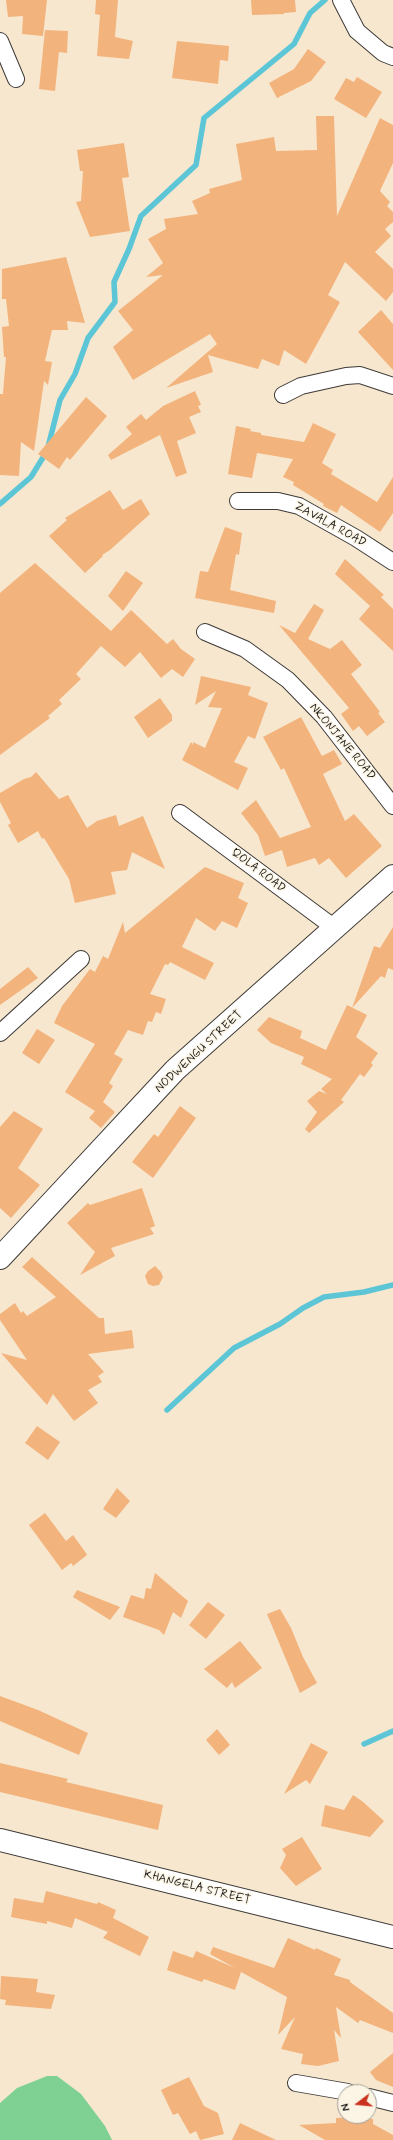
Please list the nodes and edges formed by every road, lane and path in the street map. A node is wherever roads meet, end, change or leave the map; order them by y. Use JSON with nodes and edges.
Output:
{"nodes":[{"id":1,"x":341,"y":0,"type":"edge"},
{"id":2,"x":0,"y":41,"type":"edge"},
{"id":3,"x":393,"y":57,"type":"edge"},
{"id":4,"x":16,"y":79,"type":"dead end"},
{"id":5,"x":393,"y":386,"type":"edge"},
{"id":6,"x":283,"y":395,"type":"dead end"},
{"id":7,"x":238,"y":500,"type":"dead end"},
{"id":8,"x":393,"y":562,"type":"edge"},
{"id":9,"x":205,"y":632,"type":"dead end"},
{"id":10,"x":393,"y":806,"type":"edge"},
{"id":11,"x":180,"y":813,"type":"dead end"},
{"id":12,"x":393,"y":876,"type":"edge"},
{"id":13,"x":336,"y":929,"type":"junction"},
{"id":14,"x":81,"y":958,"type":"dead end"},
{"id":15,"x":0,"y":1033,"type":"edge"},
{"id":16,"x":0,"y":1258,"type":"edge"},
{"id":17,"x":0,"y":1840,"type":"edge"},
{"id":18,"x":393,"y":1937,"type":"edge"},
{"id":19,"x":296,"y":2082,"type":"dead end"},
{"id":20,"x":337,"y":2090,"type":"edge"},
{"id":21,"x":377,"y":2099,"type":"edge"},
{"id":22,"x":393,"y":2103,"type":"edge"}],
"edges":[{"from":1,"to":3,"type":"street"},
{"from":2,"to":4,"type":"street"},
{"from":5,"to":6,"type":"street"},
{"from":7,"to":8,"type":"street","name":"ZAVALA ROAD"},
{"from":9,"to":10,"type":"street","name":"NKONJANE ROAD"},
{"from":11,"to":13,"type":"street","name":"QOLA ROAD"},
{"from":12,"to":13,"type":"street","name":"NODWENGU STREET"},
{"from":13,"to":16,"type":"street","name":"NODWENGU STREET"},
{"from":14,"to":15,"type":"street"},
{"from":17,"to":18,"type":"street","name":"KHANGELA STREET"},
{"from":19,"to":20,"type":"street"},
{"from":21,"to":22,"type":"street"}]}
